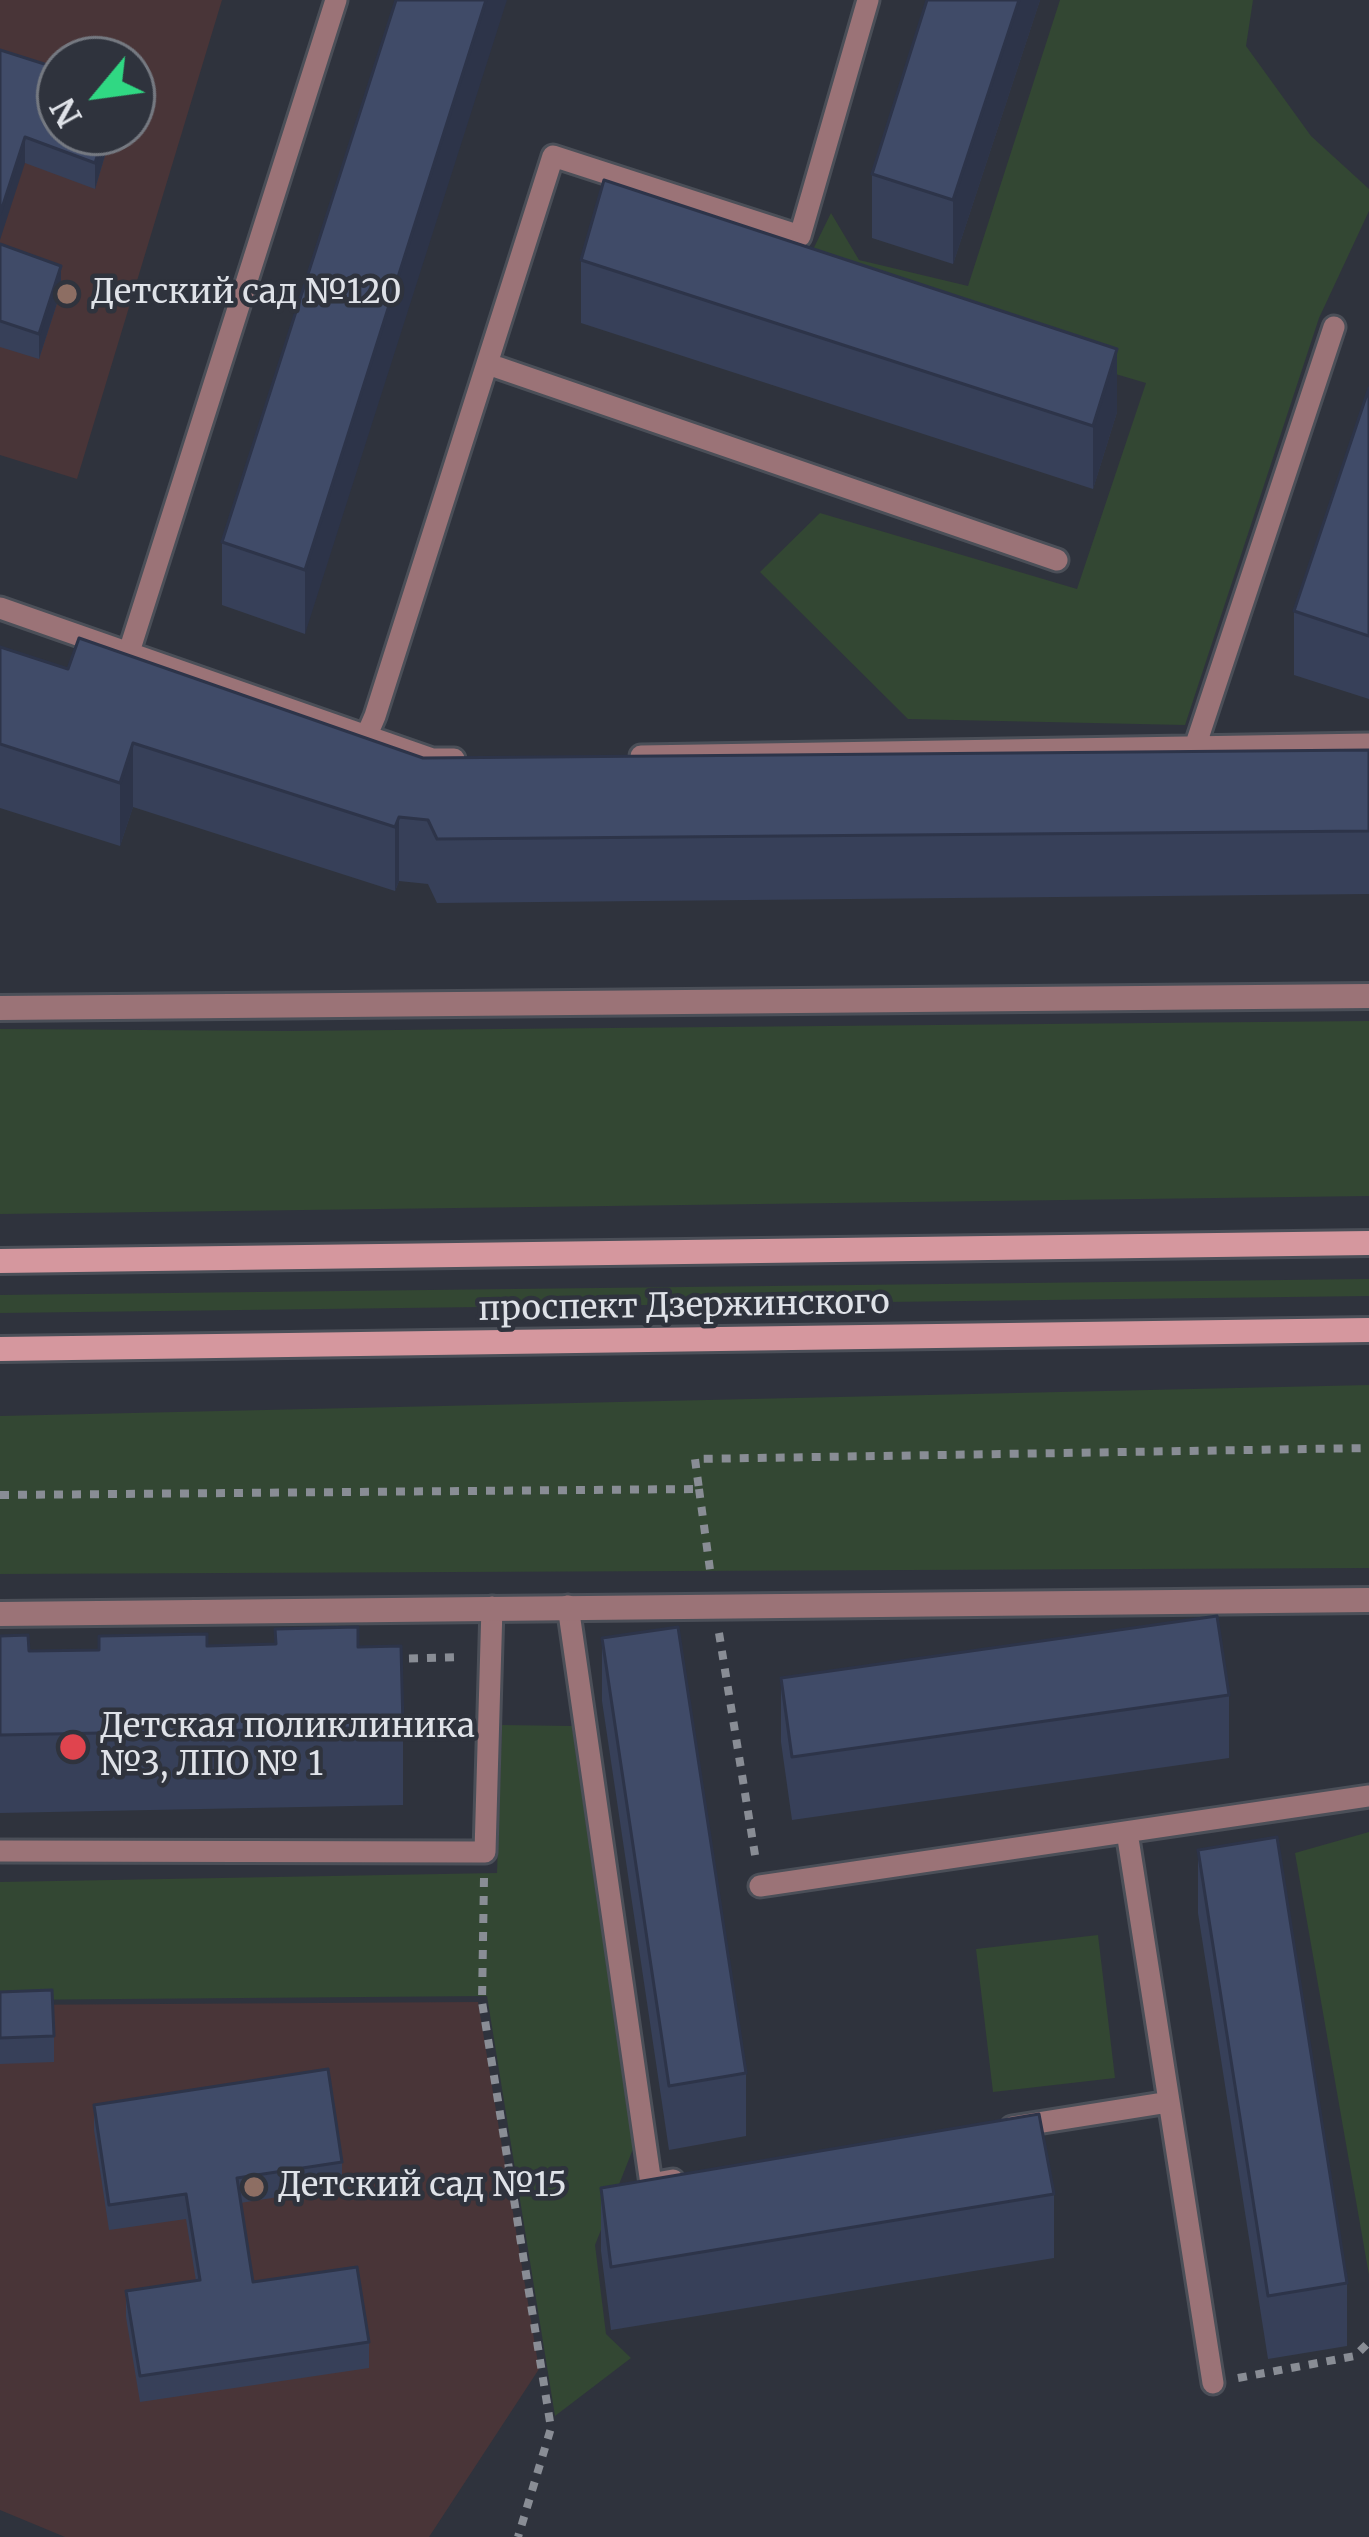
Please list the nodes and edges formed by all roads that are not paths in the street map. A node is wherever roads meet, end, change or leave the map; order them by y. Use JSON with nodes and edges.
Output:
{"nodes":[{"id":1,"x":336,"y":0,"type":"edge"},
{"id":2,"x":868,"y":0,"type":"edge"},
{"id":3,"x":1334,"y":327,"type":"dead end"},
{"id":4,"x":488,"y":364,"type":"junction"},
{"id":5,"x":1057,"y":560,"type":"dead end"},
{"id":6,"x":0,"y":608,"type":"edge"},
{"id":7,"x":128,"y":655,"type":"junction"},
{"id":8,"x":365,"y":737,"type":"junction"},
{"id":9,"x":1369,"y":744,"type":"edge"},
{"id":10,"x":1196,"y":747,"type":"junction"},
{"id":11,"x":622,"y":756,"type":"edge"},
{"id":12,"x":479,"y":758,"type":"edge"},
{"id":13,"x":1369,"y":996,"type":"edge"},
{"id":14,"x":0,"y":1007,"type":"edge"},
{"id":15,"x":1369,"y":1243,"type":"edge"},
{"id":16,"x":0,"y":1262,"type":"edge"},
{"id":17,"x":1369,"y":1330,"type":"edge"},
{"id":18,"x":0,"y":1349,"type":"edge"},
{"id":19,"x":1369,"y":1600,"type":"edge"},
{"id":20,"x":568,"y":1606,"type":"junction"},
{"id":21,"x":492,"y":1607,"type":"junction"},
{"id":22,"x":0,"y":1614,"type":"edge"},
{"id":23,"x":1369,"y":1796,"type":"edge"},
{"id":24,"x":1127,"y":1832,"type":"junction"},
{"id":25,"x":0,"y":1851,"type":"edge"},
{"id":26,"x":760,"y":1886,"type":"road end"},
{"id":27,"x":1169,"y":2102,"type":"junction"},
{"id":28,"x":981,"y":2132,"type":"edge"},
{"id":29,"x":698,"y":2176,"type":"edge"},
{"id":30,"x":1213,"y":2383,"type":"road end"}],
"edges":[{"from":1,"to":7,"type":"lane"},
{"from":2,"to":4,"type":"lane"},
{"from":3,"to":10,"type":"lane"},
{"from":4,"to":5,"type":"lane"},
{"from":4,"to":8,"type":"lane"},
{"from":6,"to":7,"type":"lane"},
{"from":7,"to":8,"type":"lane"},
{"from":8,"to":12,"type":"lane"},
{"from":9,"to":10,"type":"lane"},
{"from":10,"to":11,"type":"lane"},
{"from":13,"to":14,"type":"street"},
{"from":15,"to":16,"type":"main road","name":"проспект Дзержинского"},
{"from":17,"to":18,"type":"main road","name":"проспект Дзержинского"},
{"from":19,"to":20,"type":"street"},
{"from":20,"to":21,"type":"street"},
{"from":20,"to":29,"type":"lane"},
{"from":21,"to":22,"type":"street"},
{"from":21,"to":25,"type":"lane"},
{"from":23,"to":24,"type":"lane"},
{"from":24,"to":26,"type":"lane"},
{"from":24,"to":27,"type":"lane"},
{"from":27,"to":28,"type":"lane"},
{"from":27,"to":30,"type":"lane"}]}
